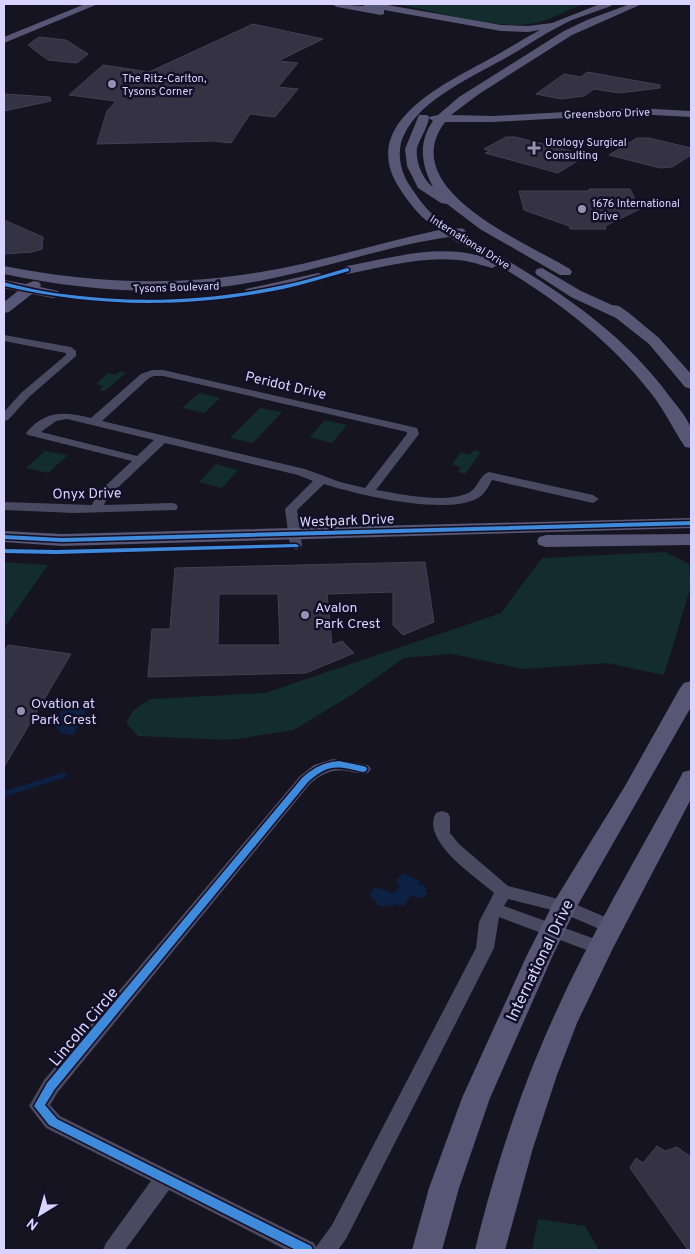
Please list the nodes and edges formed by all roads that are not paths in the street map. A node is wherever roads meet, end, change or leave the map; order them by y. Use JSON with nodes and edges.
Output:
{"nodes":[{"id":1,"x":74,"y":4,"type":"edge"},
{"id":2,"x":93,"y":4,"type":"edge"},
{"id":3,"x":337,"y":4,"type":"edge"},
{"id":4,"x":367,"y":4,"type":"edge"},
{"id":5,"x":608,"y":4,"type":"edge"},
{"id":6,"x":637,"y":4,"type":"edge"},
{"id":7,"x":570,"y":18,"type":"junction"},
{"id":8,"x":4,"y":31,"type":"edge"},
{"id":9,"x":4,"y":40,"type":"edge"},
{"id":10,"x":500,"y":57,"type":"junction"},
{"id":11,"x":464,"y":100,"type":"junction"},
{"id":12,"x":691,"y":114,"type":"edge"},
{"id":13,"x":416,"y":115,"type":"junction"},
{"id":14,"x":441,"y":115,"type":"junction"},
{"id":15,"x":497,"y":116,"type":"junction"},
{"id":16,"x":522,"y":117,"type":"junction"},
{"id":17,"x":454,"y":203,"type":"junction"},
{"id":18,"x":416,"y":205,"type":"junction"},
{"id":19,"x":497,"y":232,"type":"junction"},
{"id":20,"x":458,"y":235,"type":"junction"},
{"id":21,"x":477,"y":235,"type":"junction"},
{"id":22,"x":373,"y":250,"type":"junction"},
{"id":23,"x":4,"y":270,"type":"edge"},
{"id":24,"x":347,"y":270,"type":"junction"},
{"id":25,"x":42,"y":279,"type":"junction"},
{"id":26,"x":4,"y":284,"type":"edge"},
{"id":27,"x":28,"y":290,"type":"junction"},
{"id":28,"x":552,"y":295,"type":"junction"},
{"id":29,"x":4,"y":309,"type":"edge"},
{"id":30,"x":624,"y":316,"type":"junction"},
{"id":31,"x":4,"y":338,"type":"edge"},
{"id":32,"x":691,"y":384,"type":"edge"},
{"id":33,"x":4,"y":418,"type":"edge"},
{"id":34,"x":94,"y":422,"type":"junction"},
{"id":35,"x":162,"y":439,"type":"junction"},
{"id":36,"x":691,"y":443,"type":"edge"},
{"id":37,"x":140,"y":460,"type":"junction"},
{"id":38,"x":321,"y":480,"type":"junction"},
{"id":39,"x":368,"y":492,"type":"junction"},
{"id":40,"x":593,"y":499,"type":"dead end"},
{"id":41,"x":4,"y":506,"type":"edge"},
{"id":42,"x":97,"y":507,"type":"junction"},
{"id":43,"x":172,"y":507,"type":"dead end"},
{"id":44,"x":691,"y":523,"type":"edge"},
{"id":45,"x":4,"y":537,"type":"edge"},
{"id":46,"x":691,"y":539,"type":"edge"},
{"id":47,"x":295,"y":540,"type":"junction"},
{"id":48,"x":4,"y":551,"type":"edge"},
{"id":49,"x":691,"y":688,"type":"edge"},
{"id":50,"x":363,"y":770,"type":"dead end"},
{"id":51,"x":691,"y":778,"type":"edge"},
{"id":52,"x":442,"y":817,"type":"dead end"},
{"id":53,"x":503,"y":891,"type":"junction"},
{"id":54,"x":495,"y":909,"type":"junction"},
{"id":55,"x":558,"y":919,"type":"junction"},
{"id":56,"x":605,"y":937,"type":"junction"},
{"id":57,"x":165,"y":1179,"type":"junction"},
{"id":58,"x":113,"y":1250,"type":"edge"},
{"id":59,"x":307,"y":1250,"type":"edge"},
{"id":60,"x":325,"y":1250,"type":"edge"},
{"id":61,"x":428,"y":1250,"type":"edge"},
{"id":62,"x":490,"y":1250,"type":"edge"}],
"edges":[{"from":1,"to":8,"type":"main road"},
{"from":2,"to":9,"type":"main road"},
{"from":3,"to":10,"type":"main road"},
{"from":4,"to":7,"type":"main road"},
{"from":5,"to":7,"type":"main road","name":"International Drive"},
{"from":6,"to":11,"type":"main road","name":"International Drive"},
{"from":7,"to":10,"type":"main road","name":"International Drive"},
{"from":10,"to":13,"type":"main road","name":"International Drive"},
{"from":10,"to":14,"type":"main road"},
{"from":11,"to":14,"type":"main road","name":"International Drive"},
{"from":11,"to":15,"type":"main road"},
{"from":12,"to":16,"type":"main road","name":"Greensboro Drive"},
{"from":13,"to":14,"type":"main road","name":"Greensboro Drive"},
{"from":13,"to":17,"type":"main road"},
{"from":13,"to":18,"type":"main road","name":"International Drive"},
{"from":14,"to":15,"type":"main road","name":"Greensboro Drive"},
{"from":14,"to":16,"type":"main road","name":"Greensboro Drive"},
{"from":14,"to":17,"type":"main road","name":"International Drive"},
{"from":15,"to":16,"type":"main road","name":"Greensboro Drive"},
{"from":17,"to":19,"type":"main road","name":"International Drive"},
{"from":18,"to":20,"type":"main road","name":"International Drive"},
{"from":18,"to":22,"type":"main road"},
{"from":19,"to":21,"type":"main road","name":"Tysons Boulevard"},
{"from":19,"to":30,"type":"main road","name":"International Drive"},
{"from":20,"to":21,"type":"main road","name":"Tysons Boulevard"},
{"from":20,"to":22,"type":"main road","name":"Tysons Boulevard"},
{"from":20,"to":24,"type":"main road","name":"Tysons Boulevard"},
{"from":20,"to":28,"type":"main road","name":"International Drive"},
{"from":21,"to":30,"type":"main road"},
{"from":22,"to":25,"type":"main road","name":"Tysons Boulevard"},
{"from":23,"to":25,"type":"main road","name":"Tysons Boulevard"},
{"from":24,"to":27,"type":"main road","name":"Tysons Boulevard"},
{"from":24,"to":28,"type":"main road"},
{"from":25,"to":27,"type":"main road"},
{"from":26,"to":27,"type":"main road","name":"Tysons Boulevard"},
{"from":27,"to":29,"type":"main road"},
{"from":28,"to":36,"type":"main road","name":"International Drive"},
{"from":30,"to":32,"type":"main road","name":"International Drive"},
{"from":31,"to":33,"type":"street"},
{"from":34,"to":35,"type":"street"},
{"from":34,"to":37,"type":"street"},
{"from":34,"to":39,"type":"street","name":"Peridot Drive"},
{"from":35,"to":37,"type":"street"},
{"from":35,"to":38,"type":"street"},
{"from":37,"to":42,"type":"street"},
{"from":38,"to":39,"type":"street"},
{"from":38,"to":47,"type":"street"},
{"from":39,"to":40,"type":"street"},
{"from":41,"to":42,"type":"street","name":"Onyx Drive"},
{"from":42,"to":43,"type":"street","name":"Onyx Drive"},
{"from":44,"to":47,"type":"main road","name":"Westpark Drive"},
{"from":45,"to":47,"type":"main road","name":"Westpark Drive"},
{"from":46,"to":47,"type":"main road","name":"Westpark Drive"},
{"from":47,"to":48,"type":"main road","name":"Westpark Drive"},
{"from":49,"to":55,"type":"main road","name":"International Drive"},
{"from":50,"to":57,"type":"street","name":"Lincoln Circle"},
{"from":51,"to":56,"type":"main road"},
{"from":52,"to":53,"type":"street"},
{"from":53,"to":54,"type":"street"},
{"from":53,"to":55,"type":"street"},
{"from":54,"to":55,"type":"street"},
{"from":54,"to":60,"type":"street"},
{"from":55,"to":56,"type":"street"},
{"from":55,"to":56,"type":"street"},
{"from":55,"to":61,"type":"main road","name":"International Drive"},
{"from":56,"to":62,"type":"main road"},
{"from":57,"to":58,"type":"street"},
{"from":57,"to":59,"type":"street","name":"Lincoln Circle"}]}
